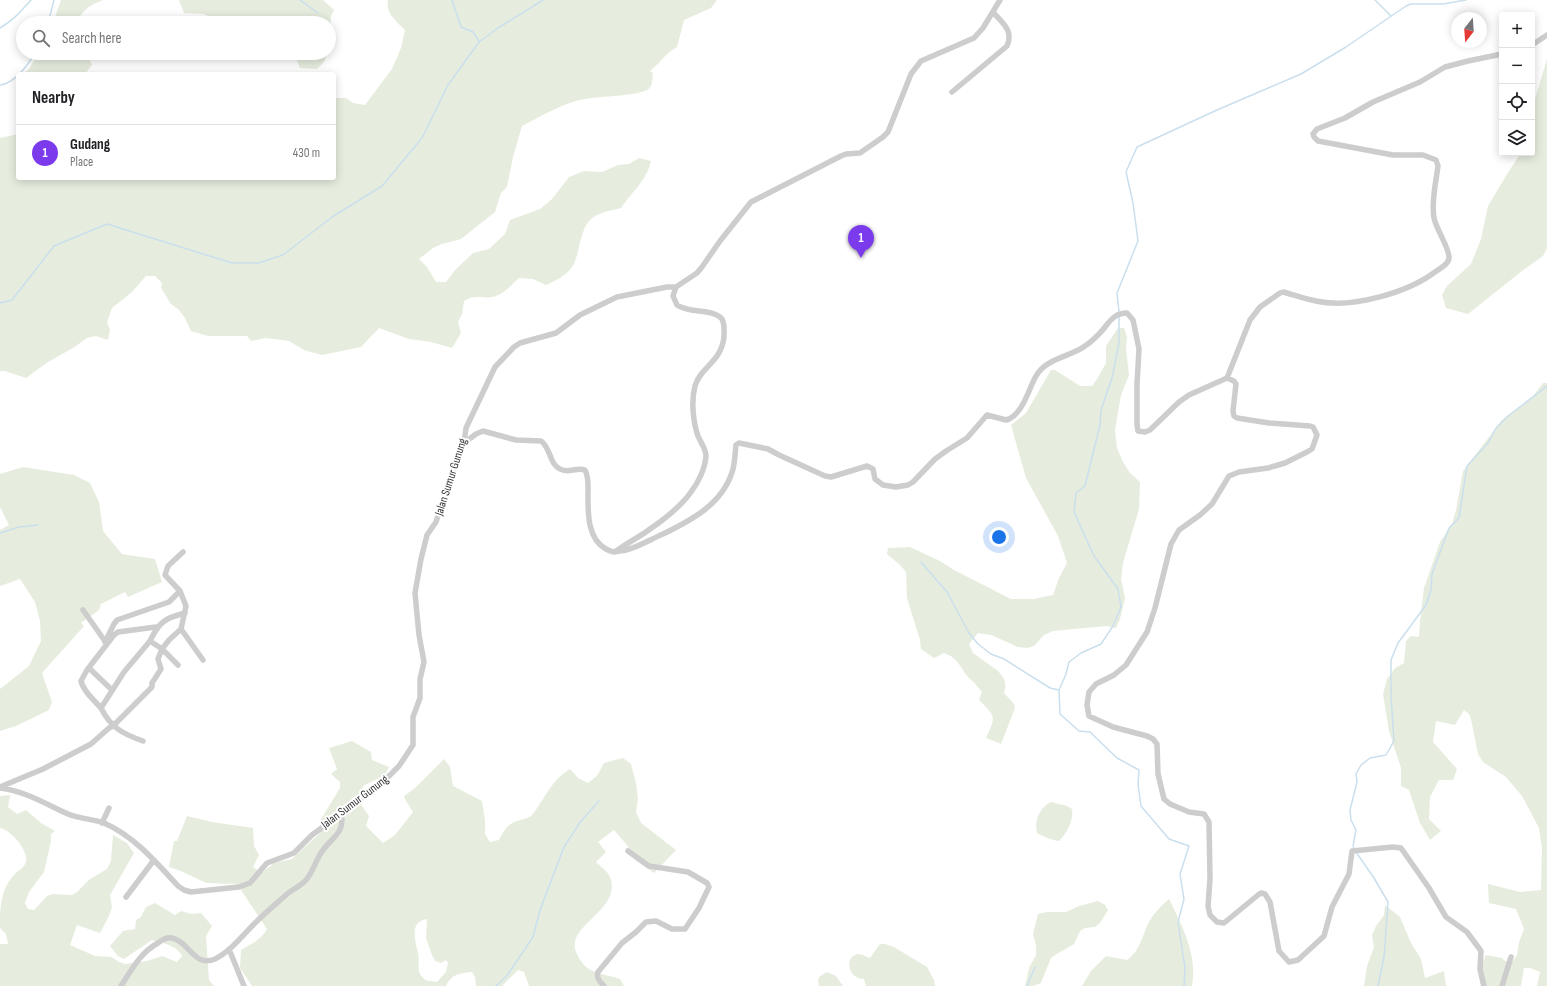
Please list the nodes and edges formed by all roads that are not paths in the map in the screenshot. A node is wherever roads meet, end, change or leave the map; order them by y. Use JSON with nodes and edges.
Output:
{"nodes":[{"id":1,"x":1000,"y":0,"type":"edge"},
{"id":2,"x":992,"y":12,"type":"junction"},
{"id":3,"x":1547,"y":35,"type":"edge"},
{"id":4,"x":1535,"y":43,"type":"edge"},
{"id":5,"x":1499,"y":55,"type":"edge"},
{"id":6,"x":952,"y":92,"type":"dead end"},
{"id":7,"x":676,"y":287,"type":"junction"},
{"id":8,"x":1227,"y":378,"type":"junction"},
{"id":9,"x":464,"y":443,"type":"junction"},
{"id":10,"x":183,"y":552,"type":"dead end"},
{"id":11,"x":614,"y":552,"type":"junction"},
{"id":12,"x":180,"y":591,"type":"junction"},
{"id":13,"x":83,"y":610,"type":"dead end"},
{"id":14,"x":185,"y":613,"type":"junction"},
{"id":15,"x":156,"y":627,"type":"junction"},
{"id":16,"x":181,"y":629,"type":"junction"},
{"id":17,"x":150,"y":640,"type":"junction"},
{"id":18,"x":106,"y":643,"type":"junction"},
{"id":19,"x":162,"y":649,"type":"junction"},
{"id":20,"x":203,"y":660,"type":"dead end"},
{"id":21,"x":178,"y":665,"type":"dead end"},
{"id":22,"x":89,"y":668,"type":"junction"},
{"id":23,"x":112,"y":690,"type":"junction"},
{"id":24,"x":101,"y":708,"type":"junction"},
{"id":25,"x":113,"y":726,"type":"junction"},
{"id":26,"x":143,"y":741,"type":"dead end"},
{"id":27,"x":14,"y":780,"type":"junction"},
{"id":28,"x":0,"y":788,"type":"edge"},
{"id":29,"x":16,"y":790,"type":"junction"},
{"id":30,"x":109,"y":808,"type":"dead end"},
{"id":31,"x":341,"y":813,"type":"junction"},
{"id":32,"x":102,"y":823,"type":"junction"},
{"id":33,"x":628,"y":851,"type":"dead end"},
{"id":34,"x":154,"y":860,"type":"junction"},
{"id":35,"x":126,"y":897,"type":"dead end"},
{"id":36,"x":229,"y":949,"type":"junction"},
{"id":37,"x":1511,"y":957,"type":"dead end"},
{"id":38,"x":121,"y":986,"type":"edge"},
{"id":39,"x":244,"y":986,"type":"edge"},
{"id":40,"x":604,"y":986,"type":"edge"},
{"id":41,"x":1484,"y":986,"type":"edge"},
{"id":42,"x":1502,"y":986,"type":"edge"}],
"edges":[{"from":1,"to":2,"type":"street"},
{"from":2,"to":6,"type":"street"},
{"from":2,"to":7,"type":"street"},
{"from":3,"to":4,"type":"street"},
{"from":5,"to":8,"type":"street"},
{"from":7,"to":9,"type":"street","name":"Jalan Sumur Gunung"},
{"from":7,"to":11,"type":"street"},
{"from":8,"to":11,"type":"street"},
{"from":8,"to":41,"type":"street"},
{"from":9,"to":11,"type":"street"},
{"from":9,"to":31,"type":"street","name":"Jalan Sumur Gunung"},
{"from":10,"to":12,"type":"street"},
{"from":12,"to":14,"type":"street"},
{"from":12,"to":18,"type":"street"},
{"from":13,"to":18,"type":"street"},
{"from":14,"to":15,"type":"street"},
{"from":14,"to":16,"type":"street"},
{"from":15,"to":17,"type":"street"},
{"from":15,"to":18,"type":"street"},
{"from":16,"to":19,"type":"street"},
{"from":16,"to":20,"type":"street"},
{"from":17,"to":19,"type":"street"},
{"from":17,"to":23,"type":"street"},
{"from":18,"to":22,"type":"street"},
{"from":19,"to":21,"type":"street"},
{"from":19,"to":25,"type":"street","name":"Jalan Sumur Gunung"},
{"from":22,"to":23,"type":"street"},
{"from":22,"to":24,"type":"street"},
{"from":23,"to":24,"type":"street"},
{"from":24,"to":25,"type":"street"},
{"from":25,"to":26,"type":"street"},
{"from":25,"to":27,"type":"street","name":"Jalan Sumur Gunung"},
{"from":27,"to":28,"type":"street","name":"Jalan Sumur Gunung"},
{"from":27,"to":29,"type":"street"},
{"from":28,"to":29,"type":"street","name":"Jalan Sumur Gunung"},
{"from":29,"to":32,"type":"street","name":"Jalan Sumur Gunung"},
{"from":30,"to":32,"type":"street"},
{"from":31,"to":34,"type":"street","name":"Jalan Sumur Gunung"},
{"from":31,"to":36,"type":"street"},
{"from":32,"to":34,"type":"street","name":"Jalan Sumur Gunung"},
{"from":33,"to":40,"type":"street"},
{"from":34,"to":35,"type":"street"},
{"from":36,"to":38,"type":"street"},
{"from":36,"to":39,"type":"street"},
{"from":37,"to":42,"type":"street"}]}
